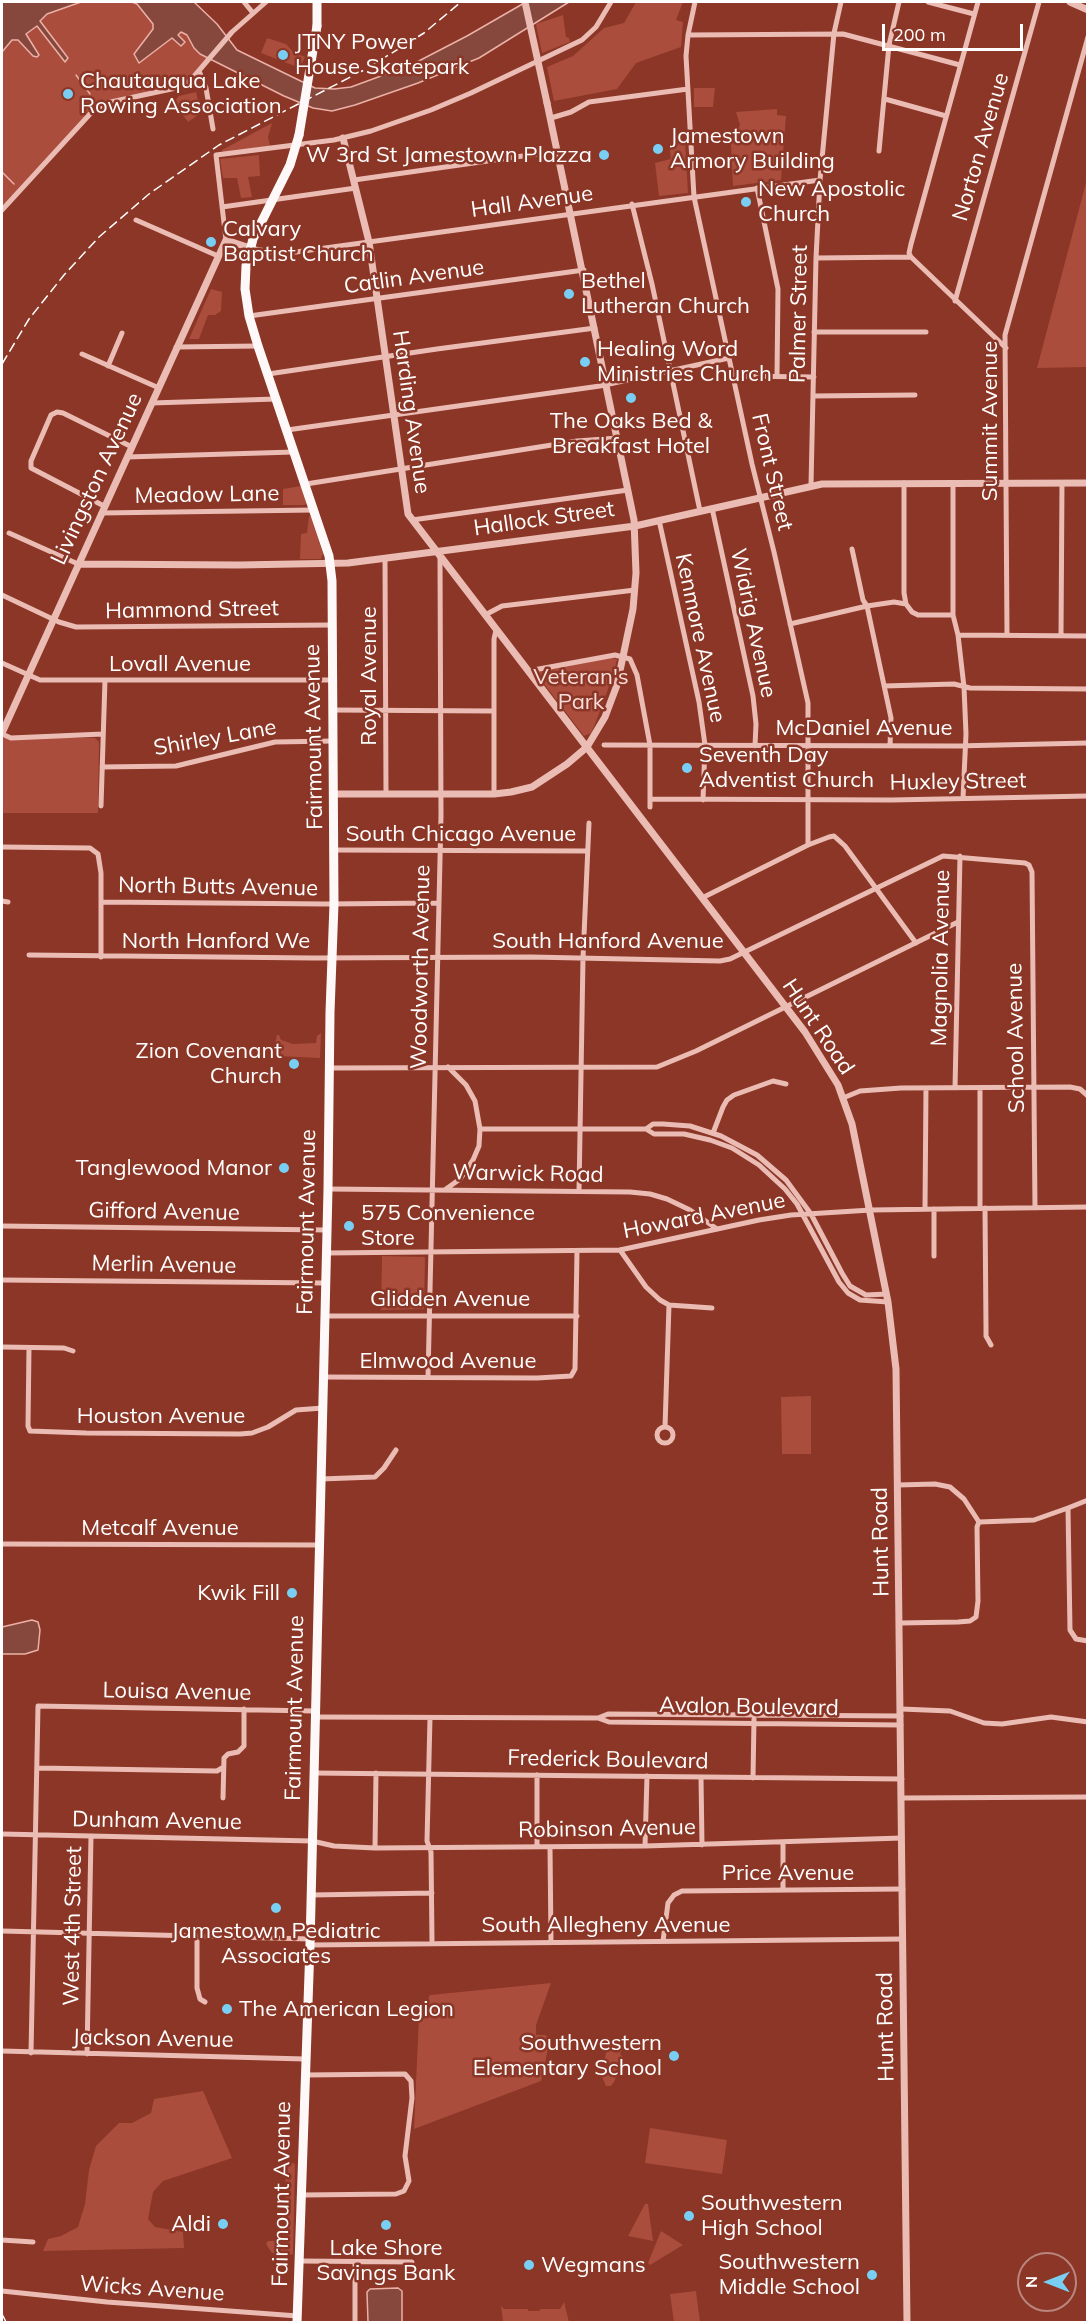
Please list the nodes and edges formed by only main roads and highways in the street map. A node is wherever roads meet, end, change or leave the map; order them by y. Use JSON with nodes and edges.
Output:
{"nodes":[{"id":1,"x":319,"y":2,"type":"edge"},
{"id":2,"x":297,"y":2319,"type":"edge"}],
"edges":[{"from":1,"to":2,"type":"main road","name":"Fairmount Avenue","bridge":true}]}
